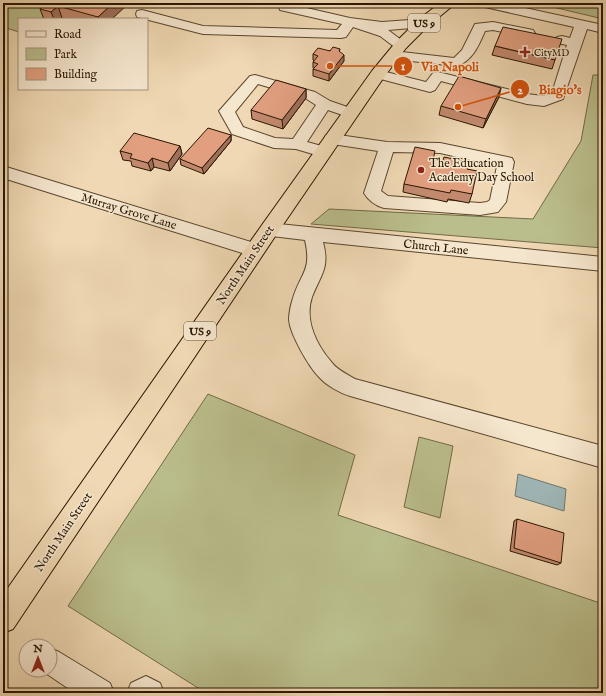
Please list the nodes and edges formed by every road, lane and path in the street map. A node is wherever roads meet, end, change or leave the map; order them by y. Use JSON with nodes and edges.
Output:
{"nodes":[{"id":1,"x":153,"y":3,"type":"edge"},
{"id":2,"x":449,"y":3,"type":"edge"},
{"id":3,"x":485,"y":3,"type":"edge"},
{"id":4,"x":287,"y":5,"type":"edge"},
{"id":5,"x":139,"y":16,"type":"edge"},
{"id":6,"x":350,"y":22,"type":"junction"},
{"id":7,"x":423,"y":23,"type":"junction"},
{"id":8,"x":582,"y":24,"type":"junction"},
{"id":9,"x":603,"y":29,"type":"edge"},
{"id":10,"x":266,"y":32,"type":"junction"},
{"id":11,"x":538,"y":35,"type":"edge"},
{"id":12,"x":553,"y":38,"type":"edge"},
{"id":13,"x":575,"y":43,"type":"junction"},
{"id":14,"x":397,"y":50,"type":"junction"},
{"id":15,"x":378,"y":74,"type":"junction"},
{"id":16,"x":325,"y":104,"type":"junction"},
{"id":17,"x":351,"y":113,"type":"junction"},
{"id":18,"x":297,"y":144,"type":"junction"},
{"id":19,"x":328,"y":145,"type":"junction"},
{"id":20,"x":387,"y":147,"type":"junction"},
{"id":21,"x":3,"y":172,"type":"edge"},
{"id":22,"x":269,"y":230,"type":"junction"},
{"id":23,"x":312,"y":234,"type":"junction"},
{"id":24,"x":255,"y":250,"type":"junction"},
{"id":25,"x":598,"y":266,"type":"edge"},
{"id":26,"x":603,"y":457,"type":"edge"},
{"id":27,"x":3,"y":620,"type":"edge"},
{"id":28,"x":58,"y":667,"type":"edge"},
{"id":29,"x":100,"y":693,"type":"edge"},
{"id":30,"x":141,"y":693,"type":"edge"},
{"id":31,"x":150,"y":693,"type":"edge"}],
"edges":[{"from":1,"to":5,"type":"street"},
{"from":2,"to":7,"type":"highway","name":"North Main Street","number":"US 9"},
{"from":3,"to":8,"type":"street"},
{"from":4,"to":6,"type":"street"},
{"from":4,"to":10,"type":"street"},
{"from":5,"to":10,"type":"street"},
{"from":6,"to":7,"type":"street"},
{"from":6,"to":10,"type":"street"},
{"from":6,"to":14,"type":"street"},
{"from":7,"to":14,"type":"highway","name":"North Main Street","number":"US 9"},
{"from":8,"to":9,"type":"street"},
{"from":8,"to":13,"type":"street"},
{"from":11,"to":14,"type":"street"},
{"from":12,"to":13,"type":"street"},
{"from":13,"to":15,"type":"street"},
{"from":14,"to":15,"type":"highway","name":"North Main Street","number":"US 9"},
{"from":15,"to":17,"type":"highway","name":"North Main Street","number":"US 9"},
{"from":16,"to":17,"type":"street"},
{"from":16,"to":18,"type":"street"},
{"from":16,"to":18,"type":"street"},
{"from":17,"to":19,"type":"highway","name":"North Main Street","number":"US 9"},
{"from":18,"to":19,"type":"street"},
{"from":19,"to":20,"type":"street"},
{"from":19,"to":22,"type":"highway","name":"North Main Street","number":"US 9"},
{"from":20,"to":20,"type":"street"},
{"from":21,"to":24,"type":"street","name":"Murray Grove Lane"},
{"from":22,"to":23,"type":"street","name":"Church Lane"},
{"from":22,"to":24,"type":"highway","name":"North Main Street","number":"US 9"},
{"from":23,"to":25,"type":"street","name":"Church Lane"},
{"from":23,"to":26,"type":"street"},
{"from":24,"to":27,"type":"highway","name":"North Main Street","number":"US 9"},
{"from":28,"to":29,"type":"street"},
{"from":30,"to":31,"type":"street"}]}
